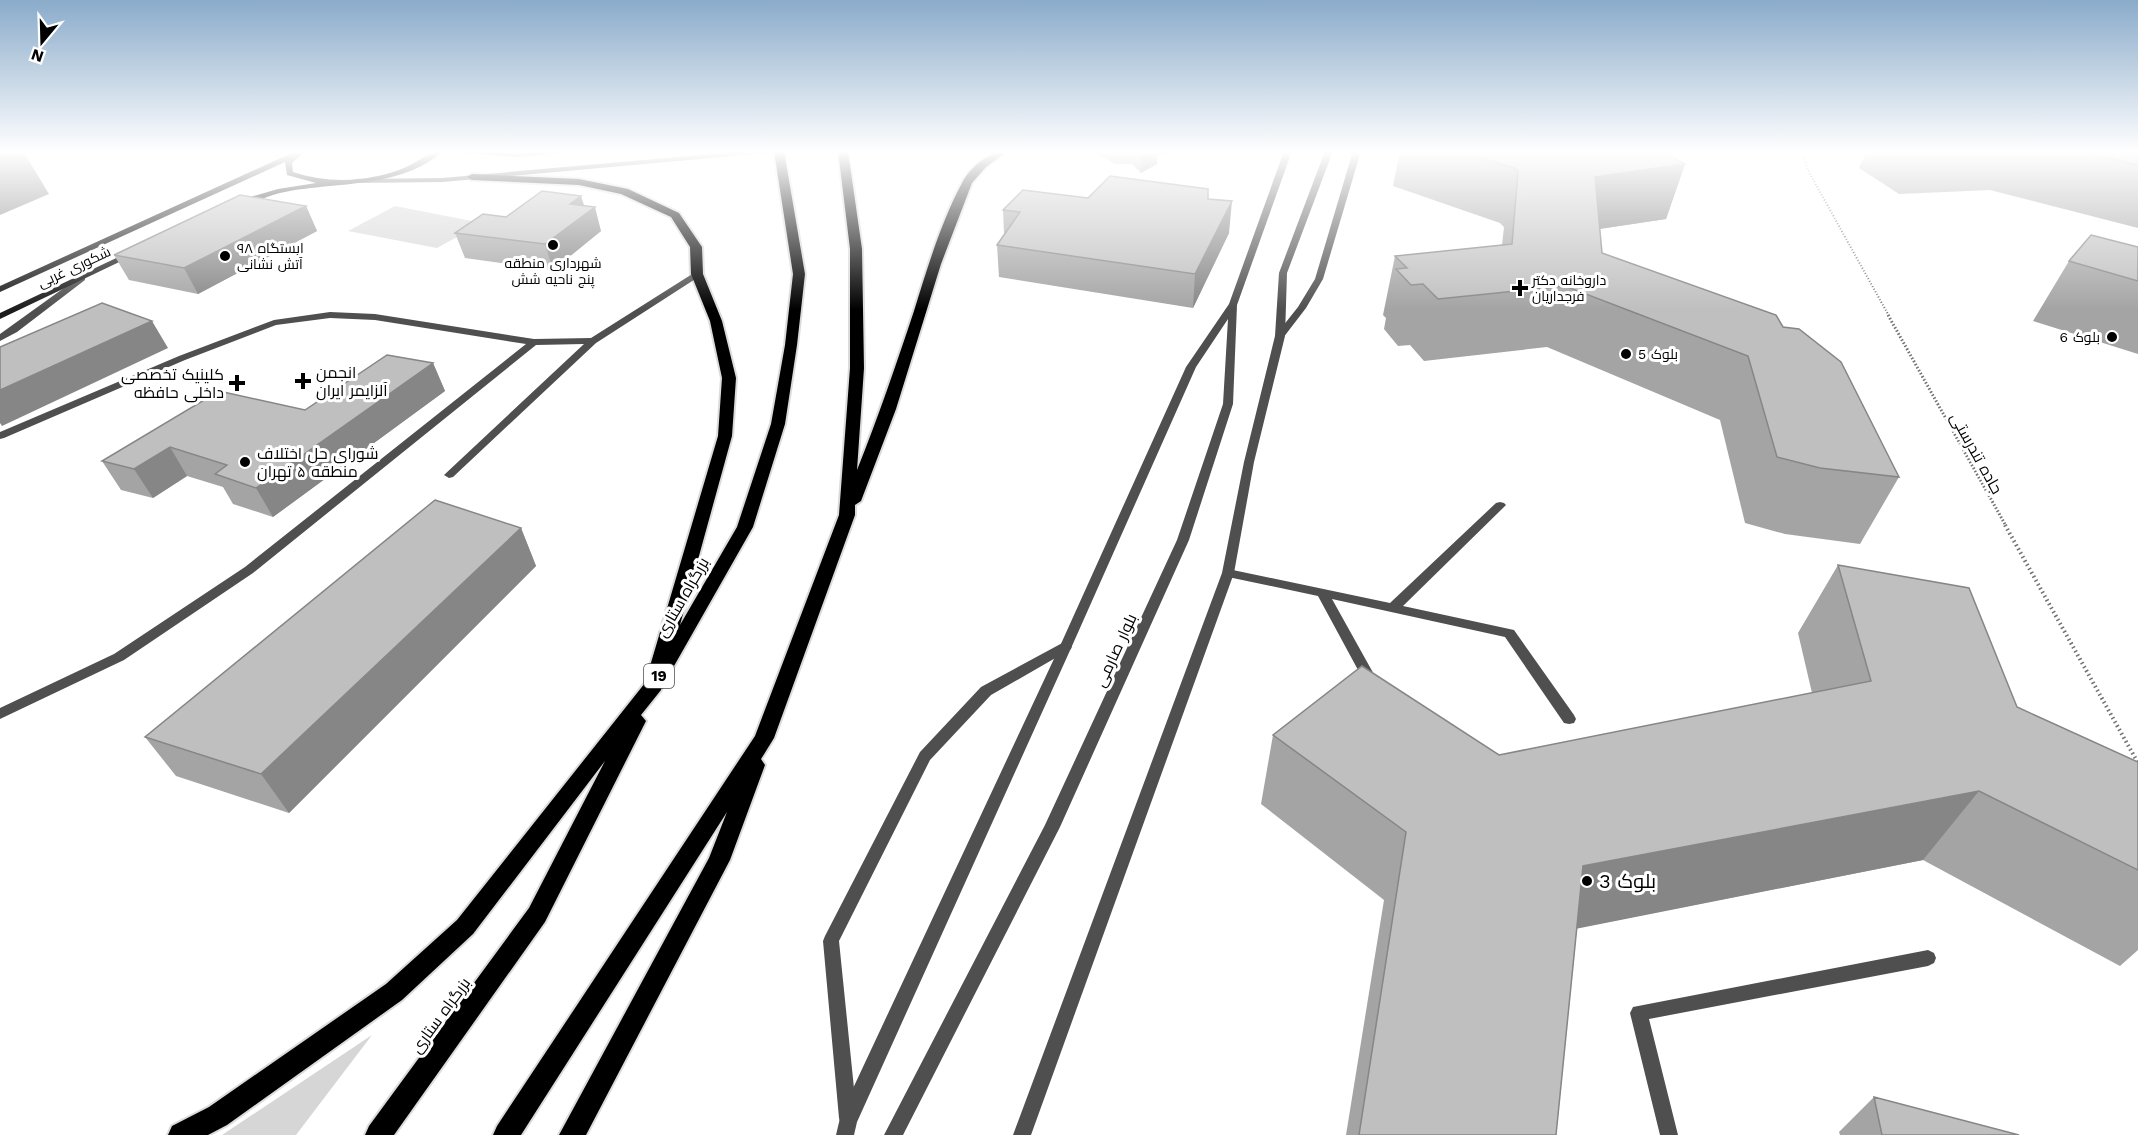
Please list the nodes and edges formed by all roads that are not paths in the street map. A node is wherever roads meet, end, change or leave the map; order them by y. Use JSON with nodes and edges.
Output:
{"nodes":[{"id":1,"x":186,"y":204,"type":"edge"},
{"id":2,"x":239,"y":204,"type":"edge"},
{"id":3,"x":655,"y":204,"type":"edge"},
{"id":4,"x":787,"y":204,"type":"edge"},
{"id":5,"x":850,"y":204,"type":"edge"},
{"id":6,"x":959,"y":204,"type":"edge"},
{"id":7,"x":1269,"y":204,"type":"edge"},
{"id":8,"x":1309,"y":204,"type":"edge"},
{"id":9,"x":1341,"y":204,"type":"edge"},
{"id":10,"x":229,"y":207,"type":"edge"},
{"id":11,"x":146,"y":247,"type":"edge"},
{"id":12,"x":697,"y":274,"type":"junction"},
{"id":13,"x":82,"y":278,"type":"junction"},
{"id":14,"x":0,"y":289,"type":"edge"},
{"id":15,"x":1233,"y":305,"type":"junction"},
{"id":16,"x":0,"y":316,"type":"edge"},
{"id":17,"x":1280,"y":336,"type":"junction"},
{"id":18,"x":0,"y":338,"type":"edge"},
{"id":19,"x":593,"y":341,"type":"junction"},
{"id":20,"x":534,"y":342,"type":"junction"},
{"id":21,"x":0,"y":436,"type":"edge"},
{"id":22,"x":449,"y":475,"type":"dead end"},
{"id":23,"x":1500,"y":505,"type":"dead end"},
{"id":24,"x":847,"y":515,"type":"junction"},
{"id":25,"x":1228,"y":573,"type":"junction"},
{"id":26,"x":1322,"y":593,"type":"junction"},
{"id":27,"x":1393,"y":608,"type":"junction"},
{"id":28,"x":1066,"y":646,"type":"junction"},
{"id":29,"x":654,"y":685,"type":"junction"},
{"id":30,"x":1377,"y":694,"type":"edge"},
{"id":31,"x":0,"y":714,"type":"edge"},
{"id":32,"x":1569,"y":719,"type":"dead end"},
{"id":33,"x":764,"y":738,"type":"junction"},
{"id":34,"x":1928,"y":958,"type":"dead end"},
{"id":35,"x":847,"y":1128,"type":"edge"},
{"id":36,"x":180,"y":1135,"type":"edge"},
{"id":37,"x":378,"y":1135,"type":"edge"},
{"id":38,"x":506,"y":1135,"type":"edge"},
{"id":39,"x":572,"y":1135,"type":"edge"},
{"id":40,"x":893,"y":1135,"type":"edge"},
{"id":41,"x":1022,"y":1135,"type":"edge"},
{"id":42,"x":1669,"y":1135,"type":"edge"}],
"edges":[{"from":1,"to":14,"type":"main road","name":"شکوری غربی"},
{"from":2,"to":10,"type":"main road"},
{"from":3,"to":12,"type":"highway"},
{"from":4,"to":29,"type":"highway","name":"بزرگراه ستاری","number":"19"},
{"from":5,"to":24,"type":"highway"},
{"from":6,"to":24,"type":"highway"},
{"from":7,"to":15,"type":"street","name":"بلوار صارمی"},
{"from":8,"to":17,"type":"street"},
{"from":9,"to":17,"type":"street"},
{"from":11,"to":13,"type":"main road","name":"شکوری غربی"},
{"from":12,"to":19,"type":"street"},
{"from":12,"to":29,"type":"highway"},
{"from":13,"to":16,"type":"main road","name":"شکوری غربی"},
{"from":13,"to":18,"type":"street"},
{"from":15,"to":28,"type":"street"},
{"from":15,"to":40,"type":"street","name":"بلوار صارمی"},
{"from":17,"to":25,"type":"street"},
{"from":19,"to":20,"type":"street"},
{"from":19,"to":22,"type":"street"},
{"from":20,"to":21,"type":"street"},
{"from":20,"to":31,"type":"street"},
{"from":23,"to":27,"type":"street"},
{"from":24,"to":33,"type":"highway"},
{"from":25,"to":26,"type":"street"},
{"from":25,"to":41,"type":"street"},
{"from":26,"to":27,"type":"street"},
{"from":26,"to":30,"type":"street"},
{"from":27,"to":32,"type":"street"},
{"from":28,"to":35,"type":"street"},
{"from":28,"to":35,"type":"street"},
{"from":29,"to":36,"type":"highway"},
{"from":29,"to":37,"type":"highway","name":"بزرگراه ستاری","number":"19"},
{"from":33,"to":38,"type":"highway"},
{"from":33,"to":39,"type":"highway"},
{"from":34,"to":42,"type":"street"}]}
